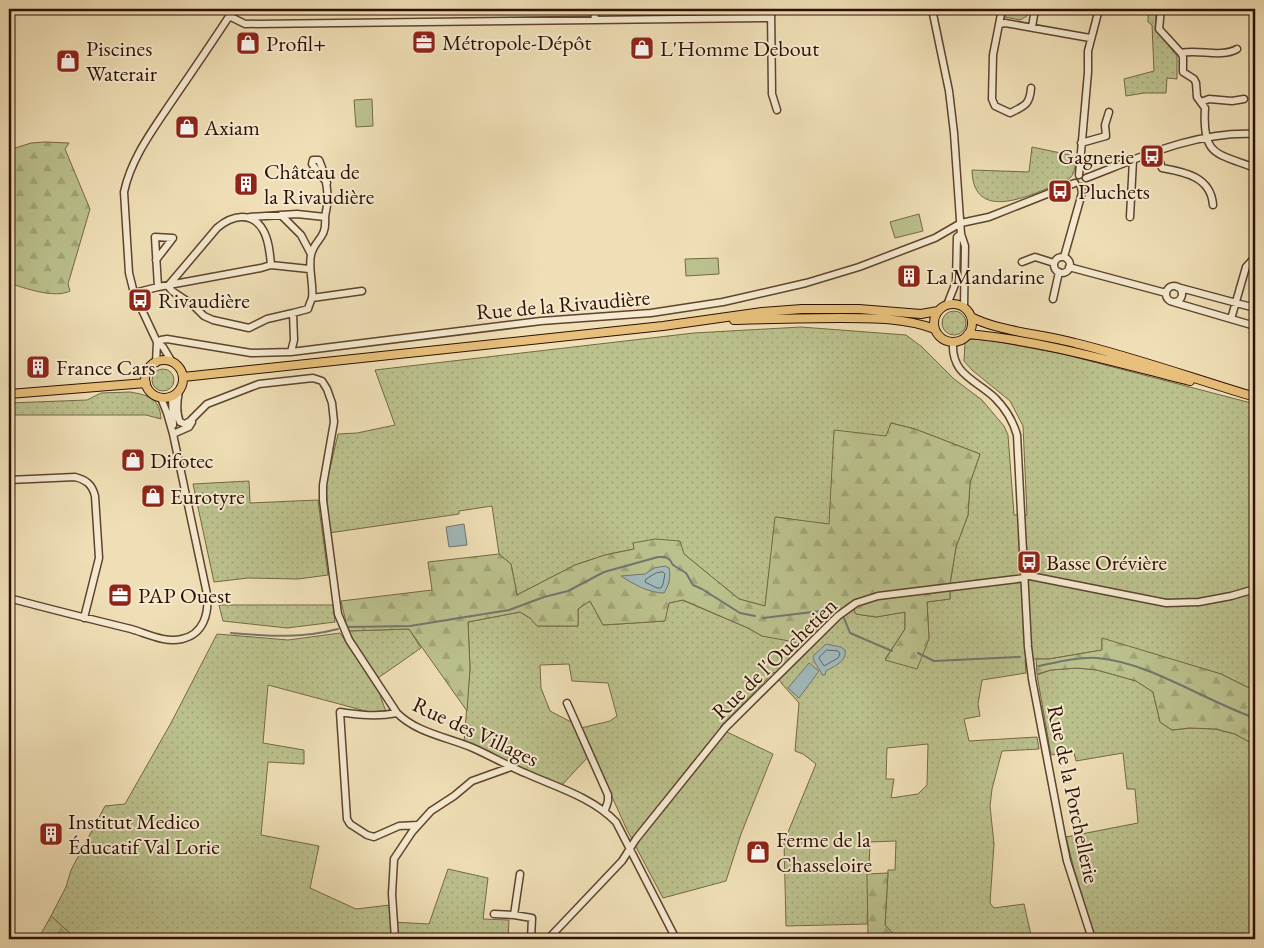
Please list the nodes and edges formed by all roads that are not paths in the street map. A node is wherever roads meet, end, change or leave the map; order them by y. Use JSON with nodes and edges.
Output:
{"nodes":[{"id":1,"x":234,"y":9,"type":"edge"},
{"id":2,"x":594,"y":9,"type":"edge"},
{"id":3,"x":771,"y":9,"type":"edge"},
{"id":4,"x":932,"y":9,"type":"edge"},
{"id":5,"x":1002,"y":9,"type":"edge"},
{"id":6,"x":1036,"y":9,"type":"edge"},
{"id":7,"x":1100,"y":9,"type":"edge"},
{"id":8,"x":1161,"y":9,"type":"edge"},
{"id":9,"x":229,"y":16,"type":"junction"},
{"id":10,"x":771,"y":18,"type":"junction"},
{"id":11,"x":595,"y":20,"type":"junction"},
{"id":12,"x":1000,"y":24,"type":"junction"},
{"id":13,"x":1032,"y":27,"type":"junction"},
{"id":14,"x":1090,"y":38,"type":"junction"},
{"id":15,"x":1237,"y":49,"type":"dead end"},
{"id":16,"x":1181,"y":53,"type":"junction"},
{"id":17,"x":1031,"y":88,"type":"dead end"},
{"id":18,"x":1244,"y":99,"type":"dead end"},
{"id":19,"x":1201,"y":102,"type":"junction"},
{"id":20,"x":777,"y":110,"type":"dead end"},
{"id":21,"x":1109,"y":112,"type":"dead end"},
{"id":22,"x":1255,"y":134,"type":"edge"},
{"id":23,"x":1206,"y":137,"type":"junction"},
{"id":24,"x":1081,"y":143,"type":"junction"},
{"id":25,"x":1156,"y":152,"type":"junction"},
{"id":26,"x":1133,"y":160,"type":"junction"},
{"id":27,"x":1255,"y":168,"type":"edge"},
{"id":28,"x":1079,"y":175,"type":"junction"},
{"id":29,"x":1086,"y":178,"type":"junction"},
{"id":30,"x":327,"y":183,"type":"dead end"},
{"id":31,"x":1078,"y":185,"type":"junction"},
{"id":32,"x":1213,"y":205,"type":"dead end"},
{"id":33,"x":281,"y":215,"type":"junction"},
{"id":34,"x":325,"y":216,"type":"junction"},
{"id":35,"x":250,"y":217,"type":"junction"},
{"id":36,"x":1130,"y":217,"type":"dead end"},
{"id":37,"x":961,"y":223,"type":"junction"},
{"id":38,"x":961,"y":234,"type":"junction"},
{"id":39,"x":311,"y":254,"type":"junction"},
{"id":40,"x":1064,"y":257,"type":"junction"},
{"id":41,"x":1255,"y":257,"type":"edge"},
{"id":42,"x":156,"y":260,"type":"dead end"},
{"id":43,"x":1022,"y":262,"type":"dead end"},
{"id":44,"x":1054,"y":263,"type":"junction"},
{"id":45,"x":271,"y":265,"type":"junction"},
{"id":46,"x":1070,"y":267,"type":"junction"},
{"id":47,"x":309,"y":269,"type":"junction"},
{"id":48,"x":1059,"y":272,"type":"junction"},
{"id":49,"x":168,"y":286,"type":"junction"},
{"id":50,"x":158,"y":287,"type":"junction"},
{"id":51,"x":1177,"y":287,"type":"junction"},
{"id":52,"x":362,"y":291,"type":"dead end"},
{"id":53,"x":134,"y":293,"type":"junction"},
{"id":54,"x":1166,"y":293,"type":"junction"},
{"id":55,"x":312,"y":298,"type":"junction"},
{"id":56,"x":1052,"y":299,"type":"dead end"},
{"id":57,"x":1173,"y":302,"type":"junction"},
{"id":58,"x":1236,"y":303,"type":"junction"},
{"id":59,"x":947,"y":305,"type":"junction"},
{"id":60,"x":964,"y":307,"type":"junction"},
{"id":61,"x":1255,"y":308,"type":"edge"},
{"id":62,"x":938,"y":311,"type":"junction"},
{"id":63,"x":293,"y":313,"type":"junction"},
{"id":64,"x":971,"y":317,"type":"junction"},
{"id":65,"x":1231,"y":319,"type":"junction"},
{"id":66,"x":692,"y":322,"type":"junction"},
{"id":67,"x":1255,"y":326,"type":"edge"},
{"id":68,"x":935,"y":329,"type":"junction"},
{"id":69,"x":968,"y":334,"type":"junction"},
{"id":70,"x":157,"y":342,"type":"junction"},
{"id":71,"x":953,"y":342,"type":"junction"},
{"id":72,"x":291,"y":352,"type":"junction"},
{"id":73,"x":156,"y":362,"type":"junction"},
{"id":74,"x":172,"y":362,"type":"junction"},
{"id":75,"x":183,"y":378,"type":"junction"},
{"id":76,"x":146,"y":384,"type":"junction"},
{"id":77,"x":1219,"y":386,"type":"junction"},
{"id":78,"x":179,"y":391,"type":"junction"},
{"id":79,"x":9,"y":394,"type":"edge"},
{"id":80,"x":172,"y":397,"type":"junction"},
{"id":81,"x":1255,"y":397,"type":"edge"},
{"id":82,"x":161,"y":398,"type":"junction"},
{"id":83,"x":196,"y":415,"type":"junction"},
{"id":84,"x":172,"y":434,"type":"junction"},
{"id":85,"x":9,"y":480,"type":"edge"},
{"id":86,"x":1025,"y":577,"type":"junction"},
{"id":87,"x":1255,"y":589,"type":"edge"},
{"id":88,"x":9,"y":598,"type":"edge"},
{"id":89,"x":84,"y":618,"type":"junction"},
{"id":90,"x":567,"y":703,"type":"dead end"},
{"id":91,"x":397,"y":713,"type":"junction"},
{"id":92,"x":510,"y":767,"type":"junction"},
{"id":93,"x":605,"y":810,"type":"junction"},
{"id":94,"x":417,"y":825,"type":"junction"},
{"id":95,"x":630,"y":848,"type":"junction"},
{"id":96,"x":520,"y":874,"type":"dead end"},
{"id":97,"x":494,"y":914,"type":"dead end"},
{"id":98,"x":514,"y":915,"type":"junction"},
{"id":99,"x":395,"y":939,"type":"edge"},
{"id":100,"x":531,"y":939,"type":"edge"},
{"id":101,"x":548,"y":939,"type":"edge"},
{"id":102,"x":676,"y":939,"type":"edge"},
{"id":103,"x":1092,"y":939,"type":"edge"}],
"edges":[{"from":1,"to":9,"type":"street"},
{"from":2,"to":11,"type":"street"},
{"from":3,"to":10,"type":"street"},
{"from":4,"to":37,"type":"street"},
{"from":5,"to":12,"type":"street"},
{"from":6,"to":13,"type":"street"},
{"from":7,"to":14,"type":"street"},
{"from":8,"to":16,"type":"street"},
{"from":9,"to":11,"type":"street"},
{"from":9,"to":53,"type":"street"},
{"from":10,"to":11,"type":"street"},
{"from":10,"to":20,"type":"street"},
{"from":12,"to":13,"type":"street"},
{"from":12,"to":17,"type":"street"},
{"from":13,"to":14,"type":"street"},
{"from":14,"to":24,"type":"street"},
{"from":15,"to":16,"type":"street"},
{"from":16,"to":19,"type":"street"},
{"from":18,"to":19,"type":"street"},
{"from":19,"to":23,"type":"street"},
{"from":21,"to":24,"type":"street"},
{"from":22,"to":23,"type":"street"},
{"from":23,"to":25,"type":"street"},
{"from":23,"to":27,"type":"street"},
{"from":24,"to":28,"type":"street"},
{"from":25,"to":26,"type":"street"},
{"from":25,"to":32,"type":"street"},
{"from":26,"to":29,"type":"street"},
{"from":26,"to":36,"type":"street"},
{"from":28,"to":29,"type":"street"},
{"from":28,"to":31,"type":"street"},
{"from":29,"to":31,"type":"street"},
{"from":30,"to":34,"type":"street"},
{"from":31,"to":37,"type":"street","name":"Rue de la Rivaudière"},
{"from":31,"to":40,"type":"street"},
{"from":33,"to":34,"type":"street"},
{"from":33,"to":35,"type":"street"},
{"from":33,"to":39,"type":"street"},
{"from":34,"to":39,"type":"street"},
{"from":35,"to":45,"type":"street"},
{"from":35,"to":49,"type":"street"},
{"from":37,"to":38,"type":"street"},
{"from":37,"to":72,"type":"street","name":"Rue de la Rivaudière"},
{"from":38,"to":59,"type":"street"},
{"from":38,"to":60,"type":"street"},
{"from":39,"to":47,"type":"street"},
{"from":40,"to":44,"type":"street"},
{"from":40,"to":46,"type":"street"},
{"from":41,"to":58,"type":"street"},
{"from":42,"to":50,"type":"street"},
{"from":43,"to":44,"type":"street"},
{"from":44,"to":48,"type":"street"},
{"from":45,"to":47,"type":"street"},
{"from":45,"to":49,"type":"street"},
{"from":46,"to":48,"type":"street"},
{"from":46,"to":54,"type":"street"},
{"from":47,"to":55,"type":"street"},
{"from":48,"to":56,"type":"street"},
{"from":49,"to":50,"type":"street"},
{"from":49,"to":63,"type":"street"},
{"from":50,"to":53,"type":"street"},
{"from":51,"to":54,"type":"street"},
{"from":51,"to":57,"type":"street"},
{"from":51,"to":58,"type":"street"},
{"from":52,"to":55,"type":"street"},
{"from":53,"to":70,"type":"street"},
{"from":54,"to":57,"type":"street"},
{"from":55,"to":63,"type":"street"},
{"from":57,"to":65,"type":"street"},
{"from":58,"to":61,"type":"street"},
{"from":58,"to":65,"type":"street"},
{"from":59,"to":60,"type":"main road"},
{"from":59,"to":62,"type":"main road"},
{"from":60,"to":64,"type":"main road"},
{"from":62,"to":66,"type":"main road"},
{"from":62,"to":68,"type":"main road"},
{"from":63,"to":72,"type":"street"},
{"from":64,"to":69,"type":"main road"},
{"from":64,"to":77,"type":"main road"},
{"from":65,"to":67,"type":"street"},
{"from":66,"to":68,"type":"main road"},
{"from":66,"to":75,"type":"main road"},
{"from":68,"to":71,"type":"main road"},
{"from":69,"to":71,"type":"main road"},
{"from":69,"to":77,"type":"main road"},
{"from":70,"to":72,"type":"street","name":"Rue de la Rivaudière"},
{"from":70,"to":73,"type":"street"},
{"from":70,"to":74,"type":"street"},
{"from":71,"to":86,"type":"street","name":"Rue de la Porchellerie"},
{"from":73,"to":74,"type":"main road"},
{"from":73,"to":76,"type":"main road"},
{"from":74,"to":75,"type":"main road"},
{"from":75,"to":78,"type":"main road"},
{"from":76,"to":79,"type":"main road"},
{"from":76,"to":82,"type":"main road"},
{"from":77,"to":81,"type":"main road"},
{"from":78,"to":80,"type":"main road"},
{"from":78,"to":83,"type":"street"},
{"from":80,"to":82,"type":"main road"},
{"from":80,"to":84,"type":"street"},
{"from":82,"to":84,"type":"street"},
{"from":83,"to":84,"type":"street"},
{"from":83,"to":91,"type":"street","name":"Rue des Villages"},
{"from":84,"to":89,"type":"street"},
{"from":85,"to":89,"type":"street"},
{"from":86,"to":87,"type":"street","name":"Rue de l'Ouchetien"},
{"from":86,"to":95,"type":"street","name":"Rue de l'Ouchetien"},
{"from":86,"to":103,"type":"street","name":"Rue de la Porchellerie"},
{"from":88,"to":89,"type":"street"},
{"from":90,"to":93,"type":"street"},
{"from":91,"to":92,"type":"street","name":"Rue des Villages"},
{"from":91,"to":94,"type":"street"},
{"from":92,"to":93,"type":"street","name":"Rue des Villages"},
{"from":92,"to":94,"type":"street"},
{"from":93,"to":95,"type":"street","name":"Rue des Villages"},
{"from":94,"to":99,"type":"street"},
{"from":95,"to":101,"type":"street","name":"Rue de l'Ouchetien"},
{"from":95,"to":102,"type":"street","name":"Rue des Villages"},
{"from":96,"to":98,"type":"street"},
{"from":97,"to":98,"type":"street"},
{"from":98,"to":100,"type":"street"}]}
